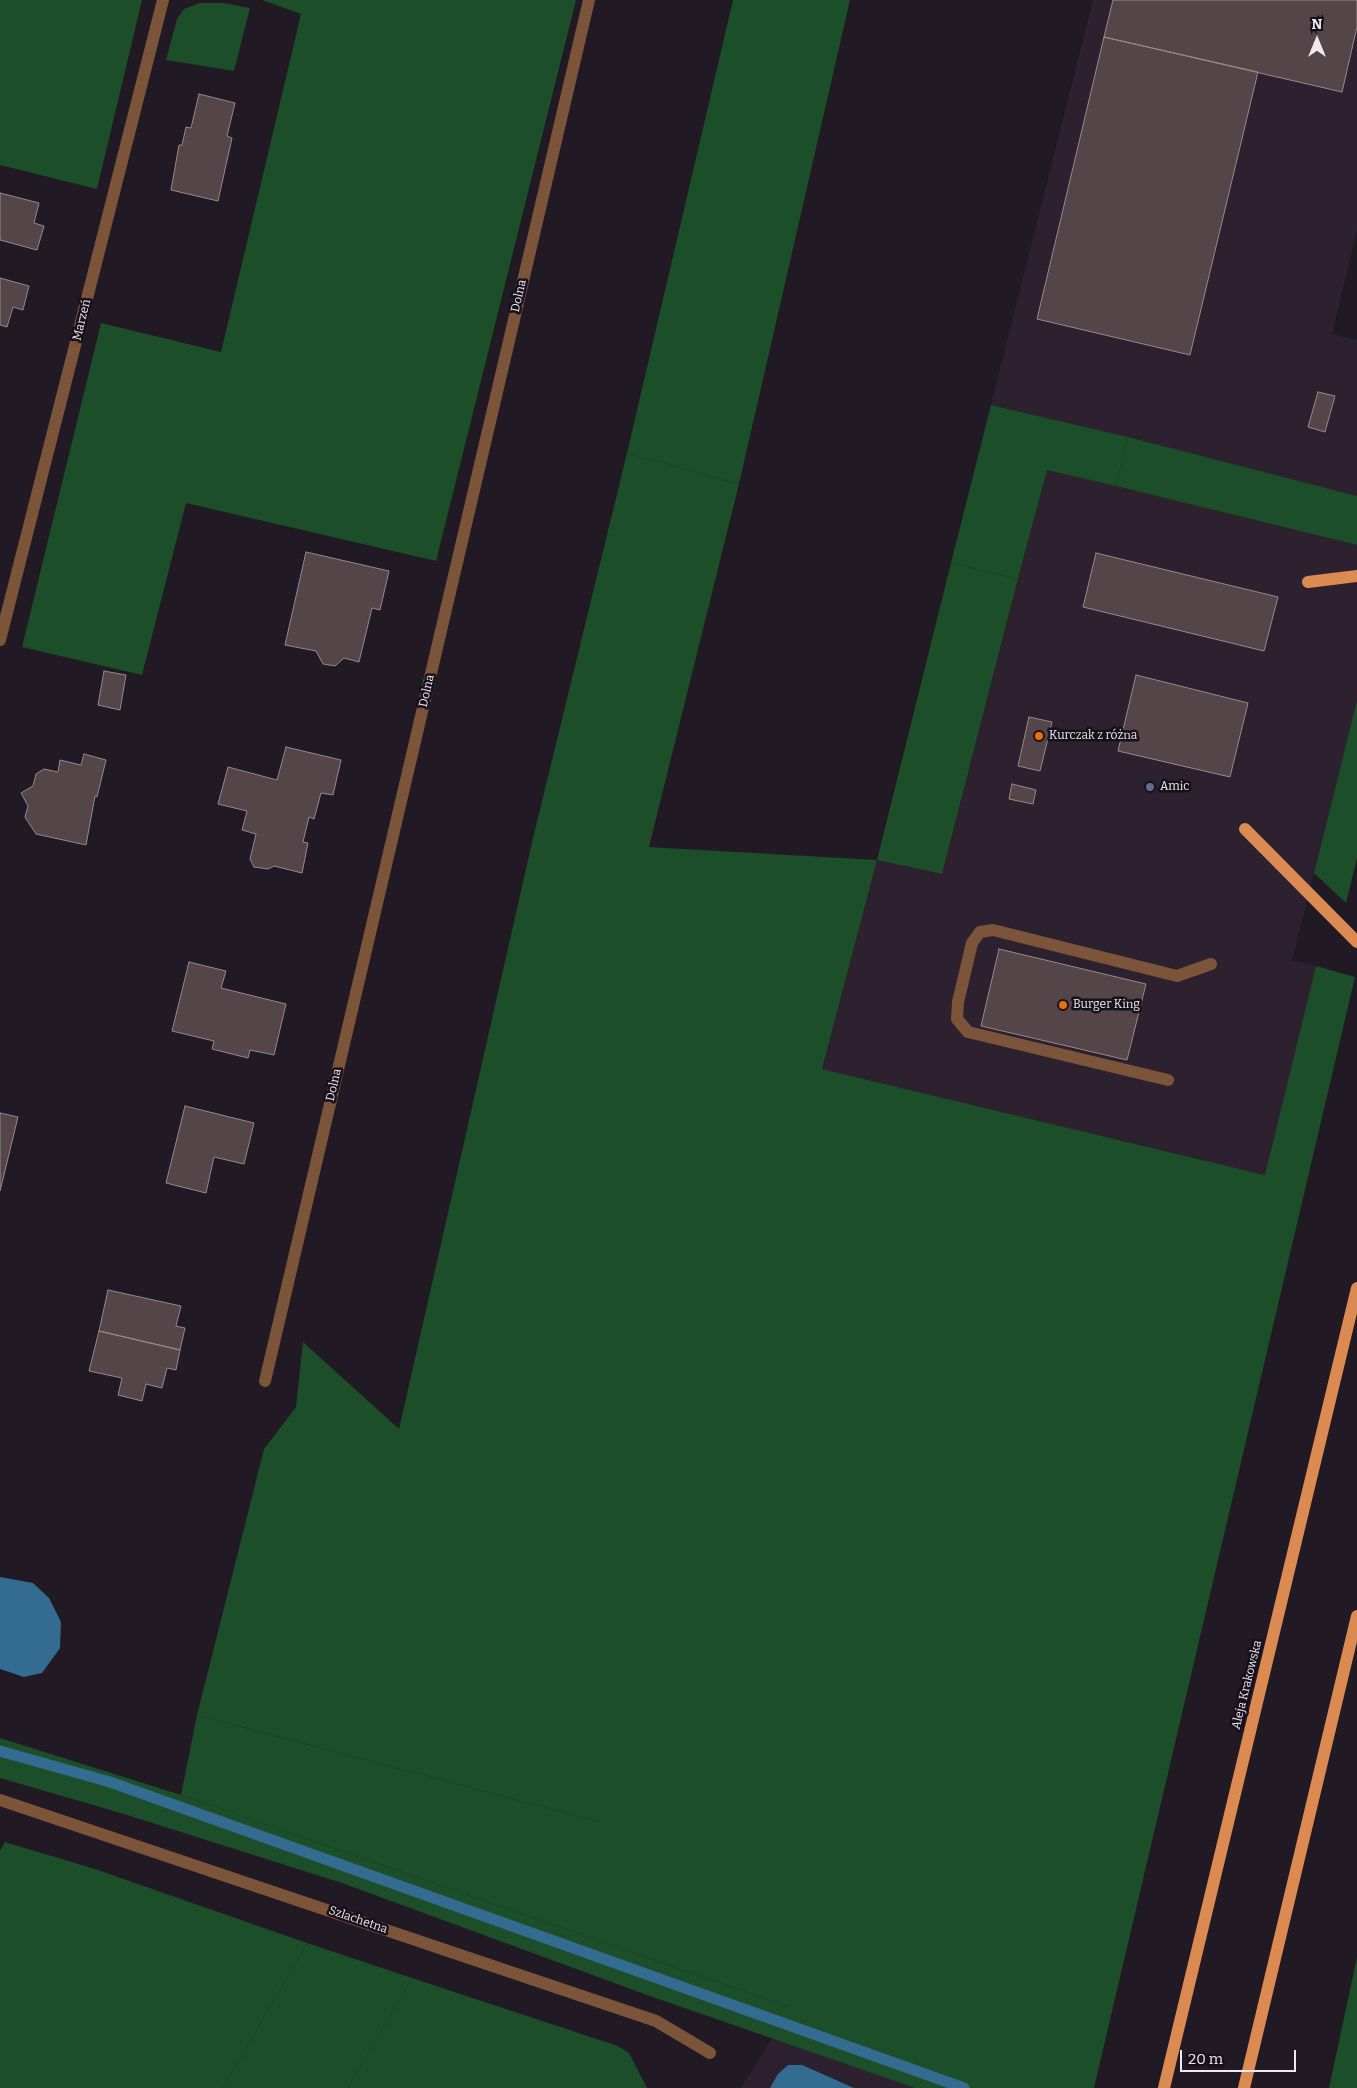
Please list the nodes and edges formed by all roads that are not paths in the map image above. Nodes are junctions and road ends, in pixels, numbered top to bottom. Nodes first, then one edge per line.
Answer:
1 (163, 0) edge
2 (589, 0) edge
3 (1357, 576) edge
4 (1308, 582) dead end
5 (0, 640) edge
6 (1245, 828) dead end
7 (1357, 942) edge
8 (1211, 964) dead end
9 (1168, 1080) dead end
10 (1357, 1288) edge
11 (265, 1381) dead end
12 (1357, 1616) edge
13 (0, 1800) edge
14 (710, 2053) dead end
15 (1164, 2088) edge
16 (1244, 2088) edge

1 - 5 street, Marzeń
2 - 11 street, Dolna
3 - 4 main road
6 - 7 main road
8 - 9 street
10 - 15 main road, Aleja Krakowska
12 - 16 main road
13 - 14 street, Szlachetna

